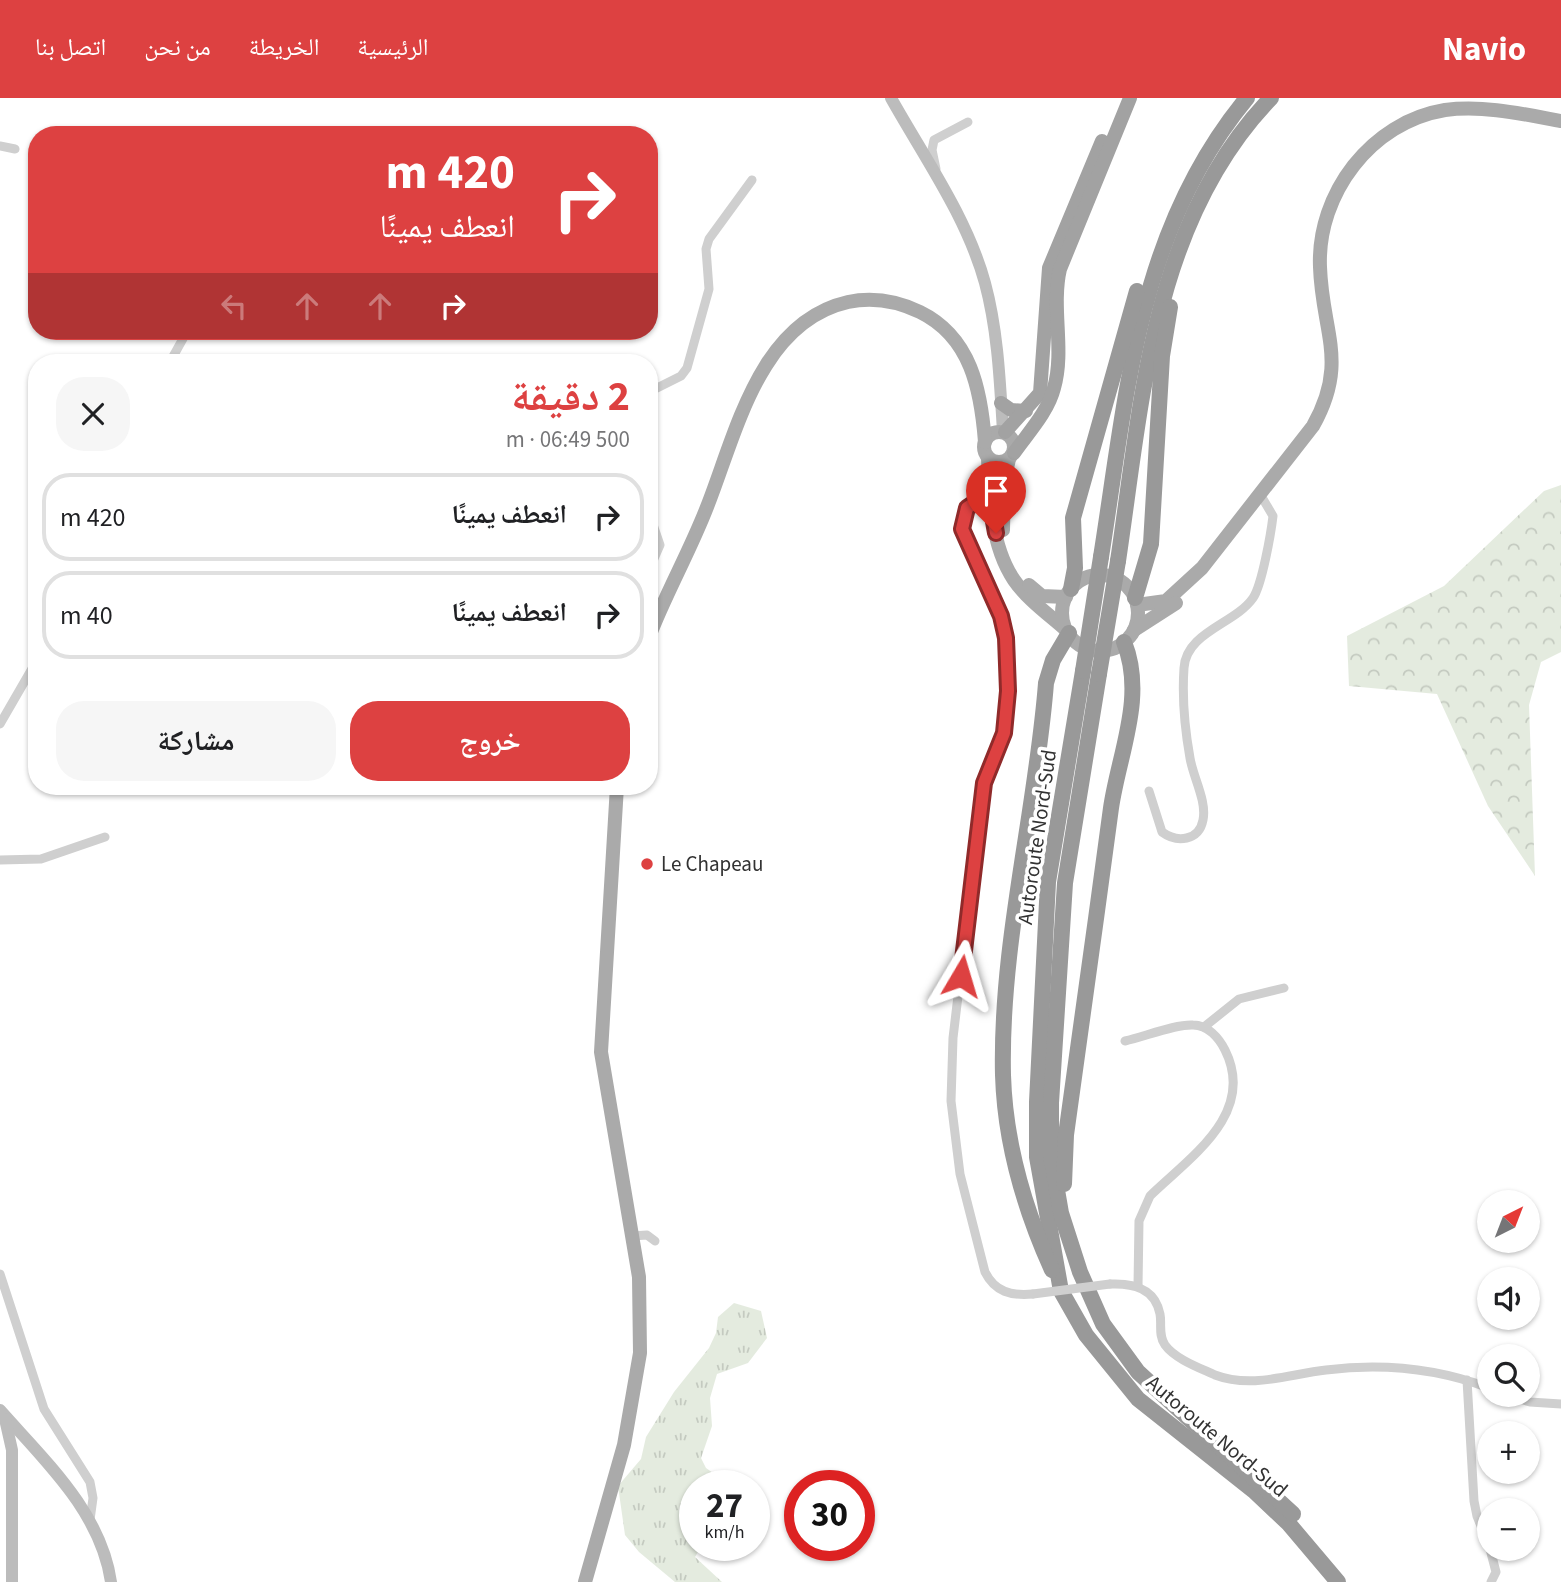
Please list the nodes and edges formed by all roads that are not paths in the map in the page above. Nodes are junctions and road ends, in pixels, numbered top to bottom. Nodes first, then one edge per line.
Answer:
1 (891, 98) edge
2 (1120, 98) edge
3 (1130, 98) edge
4 (1247, 98) edge
5 (1271, 98) edge
6 (1561, 121) edge
7 (968, 122) dead end
8 (0, 146) edge
9 (15, 149) dead end
10 (935, 177) junction
11 (752, 180) dead end
12 (1180, 201) junction
13 (1199, 203) junction
14 (658, 388) edge
15 (1001, 403) junction
16 (1026, 411) junction
17 (996, 434) junction
18 (1012, 456) junction
19 (988, 457) junction
20 (989, 493) junction
21 (1260, 494) junction
22 (1068, 593) junction
23 (1136, 601) junction
24 (658, 617) edge
25 (1068, 632) junction
26 (1133, 632) junction
27 (1131, 665) junction
28 (1091, 672) junction
29 (28, 676) edge
30 (0, 724) edge
31 (1149, 791) dead end
32 (616, 795) edge
33 (105, 837) dead end
34 (0, 860) edge
35 (1284, 988) dead end
36 (1204, 1027) junction
37 (1125, 1041) dead end
38 (632, 1236) junction
39 (656, 1241) dead end
40 (1080, 1272) junction
41 (0, 1274) edge
42 (1138, 1286) junction
43 (1061, 1291) junction
44 (1467, 1380) junction
45 (1477, 1384) edge
46 (1540, 1403) edge
47 (1561, 1404) edge
48 (2, 1413) edge
49 (1477, 1516) edge
50 (90, 1520) junction
51 (1493, 1561) edge
52 (12, 1582) edge
53 (111, 1582) edge
54 (584, 1582) edge
55 (1338, 1582) edge
56 (1352, 1582) edge
57 (1491, 1582) edge

1 - 10 main road
2 - 16 highway
3 - 18 highway
4 - 12 highway, Autoroute Nord-Sud
5 - 13 highway, Autoroute Nord-Sud
6 - 21 main road
7 - 10 street
8 - 9 street
10 - 15 main road
11 - 14 street
12 - 22 highway
12 - 28 highway, Autoroute Nord-Sud, bridge
13 - 23 highway
13 - 28 highway, Autoroute Nord-Sud, bridge
15 - 16 highway
15 - 17 main road
16 - 17 highway
17 - 18 main road
17 - 19 main road
17 - 24 main road
18 - 19 main road
18 - 22 main road
19 - 20 main road
20 - 25 main road
20 - 42 street, bridge
21 - 23 main road
21 - 26 main road
21 - 31 street
22 - 23 main road
22 - 25 main road
23 - 26 main road
25 - 26 main road
25 - 43 highway
26 - 27 highway
26 - 27 main road
27 - 40 highway
28 - 40 highway, Autoroute Nord-Sud
28 - 43 highway, Autoroute Nord-Sud
29 - 30 street
32 - 38 main road
33 - 34 street
35 - 36 street
36 - 37 street
36 - 42 street
38 - 39 street
38 - 54 main road
40 - 56 highway, Autoroute Nord-Sud
41 - 50 street
42 - 44 street
43 - 55 highway, Autoroute Nord-Sud
44 - 45 street
44 - 49 street
46 - 47 street
48 - 50 main road
48 - 52 main road
50 - 53 main road
51 - 57 street

